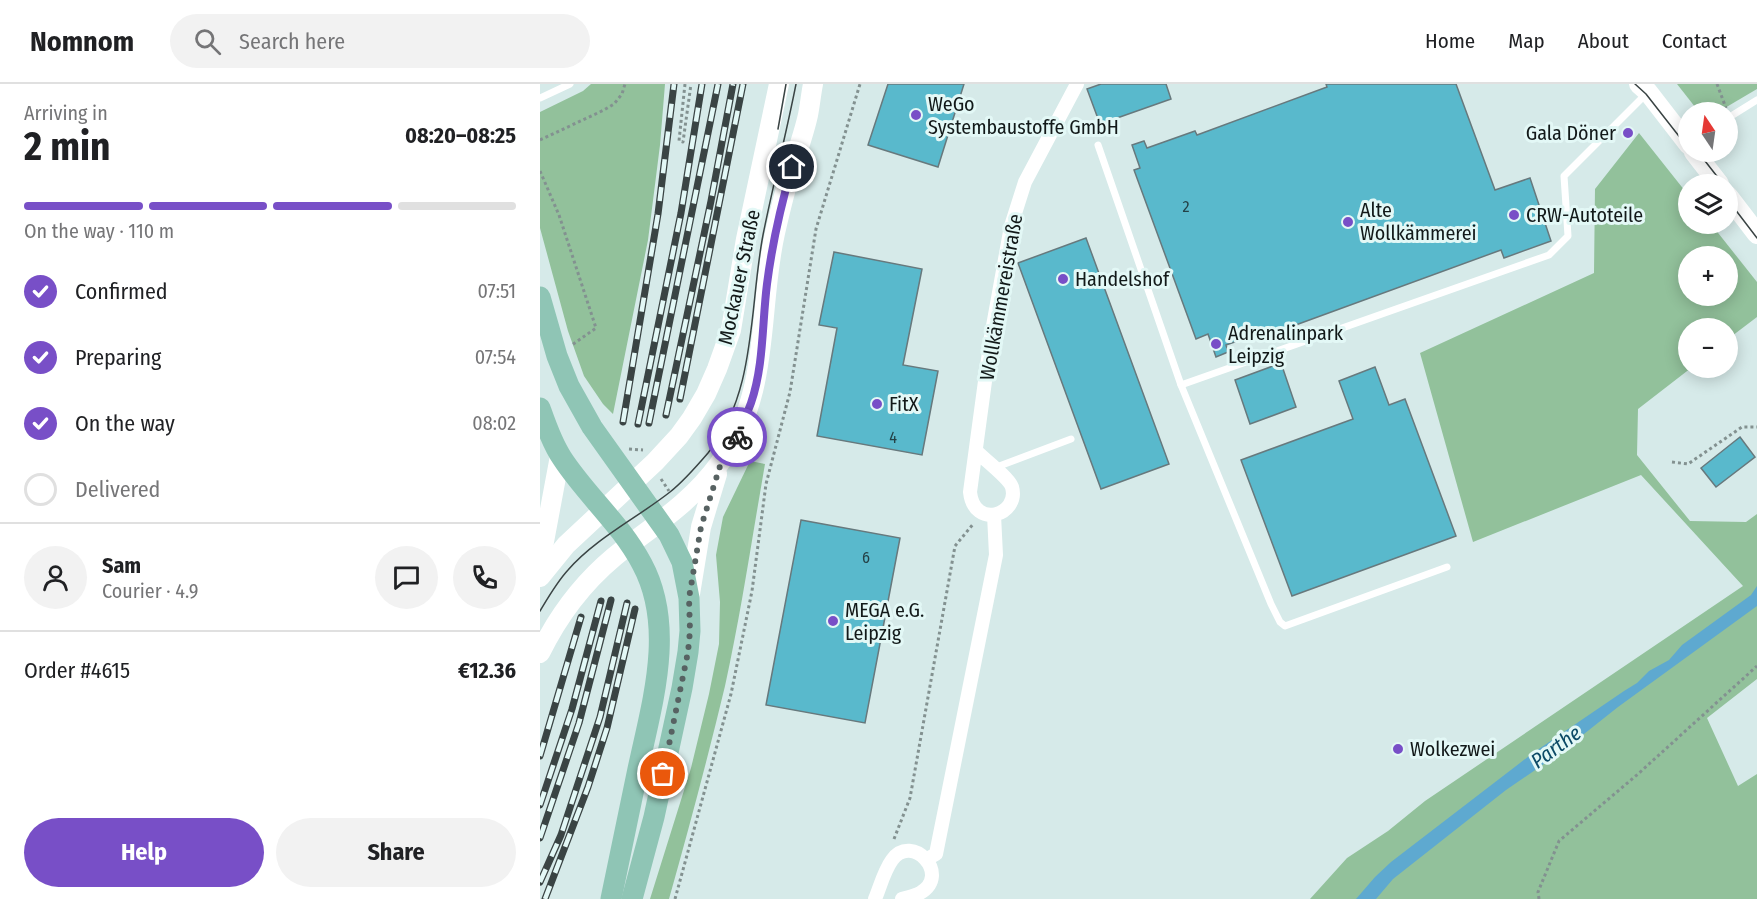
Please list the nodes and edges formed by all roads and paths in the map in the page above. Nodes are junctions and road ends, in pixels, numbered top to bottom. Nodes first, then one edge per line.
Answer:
1 (570, 84) edge
2 (626, 84) edge
3 (685, 84) edge
4 (691, 84) edge
5 (779, 84) edge
6 (813, 84) edge
7 (860, 84) edge
8 (1077, 84) edge
9 (1717, 84) edge
10 (1644, 88) edge
11 (540, 98) edge
12 (1757, 100) edge
13 (1724, 102) edge
14 (1738, 112) edge
15 (1678, 131) edge
16 (540, 140) edge
17 (1098, 145) dead end
18 (1702, 162) edge
19 (540, 171) edge
20 (1711, 174) edge
21 (1738, 209) edge
22 (1757, 234) edge
23 (540, 297) edge
24 (558, 356) junction
25 (1181, 385) junction
26 (540, 408) edge
27 (1757, 427) edge
28 (1071, 439) dead end
29 (606, 446) junction
30 (976, 451) junction
31 (662, 455) junction
32 (560, 456) junction
33 (1672, 462) dead end
34 (721, 463) junction
35 (994, 468) junction
36 (633, 483) junction
37 (603, 510) junction
38 (988, 514) junction
39 (660, 522) junction
40 (630, 545) junction
41 (540, 563) edge
42 (1447, 567) dead end
43 (540, 577) edge
44 (690, 605) junction
45 (540, 653) edge
46 (1757, 666) edge
47 (892, 859) junction
48 (927, 859) junction
49 (611, 899) edge
50 (632, 899) edge
51 (675, 899) edge
52 (875, 899) edge
53 (902, 899) edge
54 (1539, 899) edge

1 - 11 lane
2 - 16 path
3 - 4 path
5 - 31 main road, Mockauer Straße
6 - 34 main road, Mockauer Straße
7 - 51 path
8 - 30 street, Wollkämmereistraße
9 - 13 path
10 - 15 main road
10 - 25 lane
12 - 14 lane
17 - 25 lane
18 - 20 main road
19 - 24 path
21 - 22 main road
23 - 24 main road
24 - 29 main road
25 - 42 lane
26 - 32 main road
27 - 33 path
28 - 35 lane
29 - 31 path
29 - 36 main road
30 - 35 street
30 - 38 street, Wollkämmereistraße
31 - 36 main road, Mockauer Straße
32 - 37 main road
32 - 41 main road
34 - 39 main road, Mockauer Straße
34 - 44 main road
35 - 38 street
36 - 37 main road, Mockauer Straße
36 - 39 main road
37 - 40 main road
37 - 43 main road, Mockauer Straße
38 - 47 path
38 - 48 street, Wollkämmereistraße
39 - 40 main road, Mockauer Straße
39 - 44 main road
40 - 45 main road, Mockauer Straße
40 - 49 main road
44 - 50 main road
46 - 54 path
47 - 48 street
47 - 52 street
48 - 53 street

